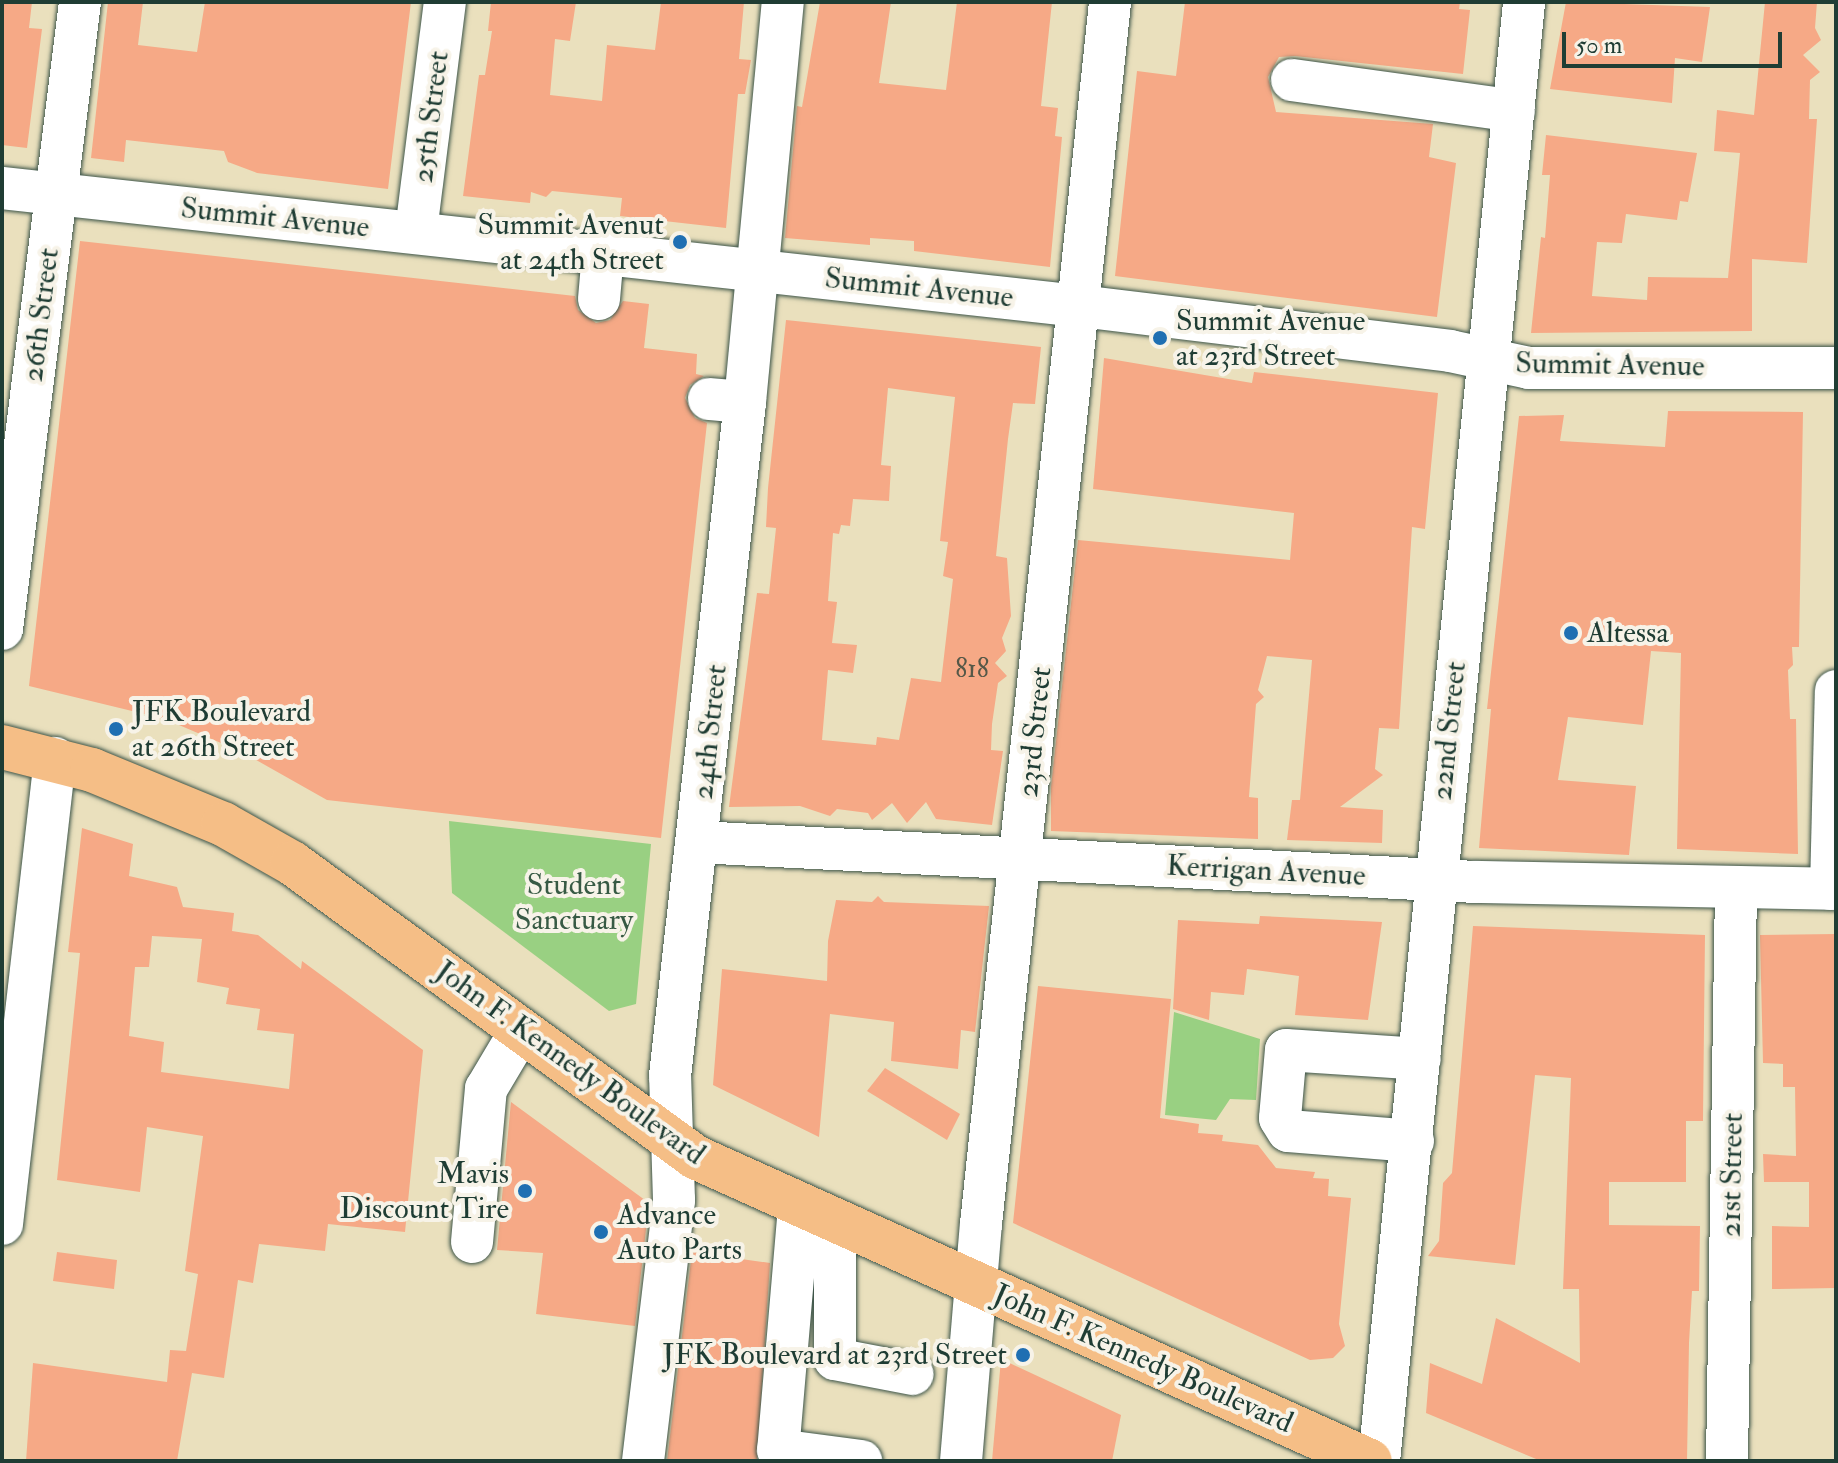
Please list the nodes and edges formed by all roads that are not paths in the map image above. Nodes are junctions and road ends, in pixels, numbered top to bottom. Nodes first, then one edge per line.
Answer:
1 (80, 2) edge
2 (445, 2) edge
3 (783, 2) edge
4 (1110, 2) edge
5 (1524, 2) edge
6 (1292, 80) dead end
7 (1514, 111) junction
8 (2, 188) edge
9 (56, 194) junction
10 (416, 231) junction
11 (603, 253) junction
12 (757, 270) junction
13 (599, 299) dead end
14 (1080, 306) junction
15 (1486, 360) junction
16 (1836, 368) edge
17 (2, 629) edge
18 (1836, 691) edge
19 (2, 747) edge
20 (55, 758) junction
21 (697, 842) junction
22 (1020, 860) junction
23 (1436, 879) junction
24 (1736, 889) junction
25 (1833, 889) edge
26 (17, 978) edge
27 (521, 1030) junction
28 (1420, 1059) junction
29 (1413, 1141) junction
30 (675, 1143) junction
31 (817, 1215) junction
32 (2, 1224) edge
33 (472, 1242) dead end
34 (979, 1285) junction
35 (913, 1374) dead end
36 (777, 1455) edge
37 (643, 1461) edge
38 (861, 1461) edge
39 (961, 1461) edge
40 (1370, 1461) edge
41 (1379, 1461) edge
42 (1727, 1461) edge

1 - 9 street, 26th Street
2 - 10 street, 25th Street
3 - 12 street, 24th Street
4 - 14 street, 23rd Street
5 - 7 street, 22nd Street
6 - 7 street
7 - 15 street, 22nd Street
8 - 9 street, Summit Avenue
9 - 10 street, Summit Avenue
9 - 17 street, 26th Street
10 - 11 street, Summit Avenue
11 - 12 street, Summit Avenue
11 - 13 street
12 - 14 street, Summit Avenue
12 - 21 street, 24th Street
14 - 15 street, Summit Avenue
14 - 22 street, 23rd Street
15 - 16 street, Summit Avenue
15 - 23 street, 22nd Street
18 - 25 street
19 - 20 main road, John F. Kennedy Boulevard
20 - 26 street
20 - 27 main road, John F. Kennedy Boulevard
21 - 22 street, Kerrigan Avenue
21 - 30 street, 24th Street
22 - 23 street, Kerrigan Avenue
22 - 34 street, 23rd Street
23 - 24 street, Kerrigan Avenue
23 - 28 street, 22nd Street
24 - 25 street, Kerrigan Avenue
24 - 42 street, 21st Street
26 - 32 street
27 - 30 main road, John F. Kennedy Boulevard
27 - 33 street
28 - 29 street, 22nd Street
28 - 29 street
29 - 41 street, 22nd Street
30 - 31 main road, John F. Kennedy Boulevard
30 - 37 street, 24th Street
31 - 34 main road, John F. Kennedy Boulevard
31 - 35 street
31 - 36 street
34 - 39 street, 23rd Street
34 - 40 main road, John F. Kennedy Boulevard
36 - 38 street

